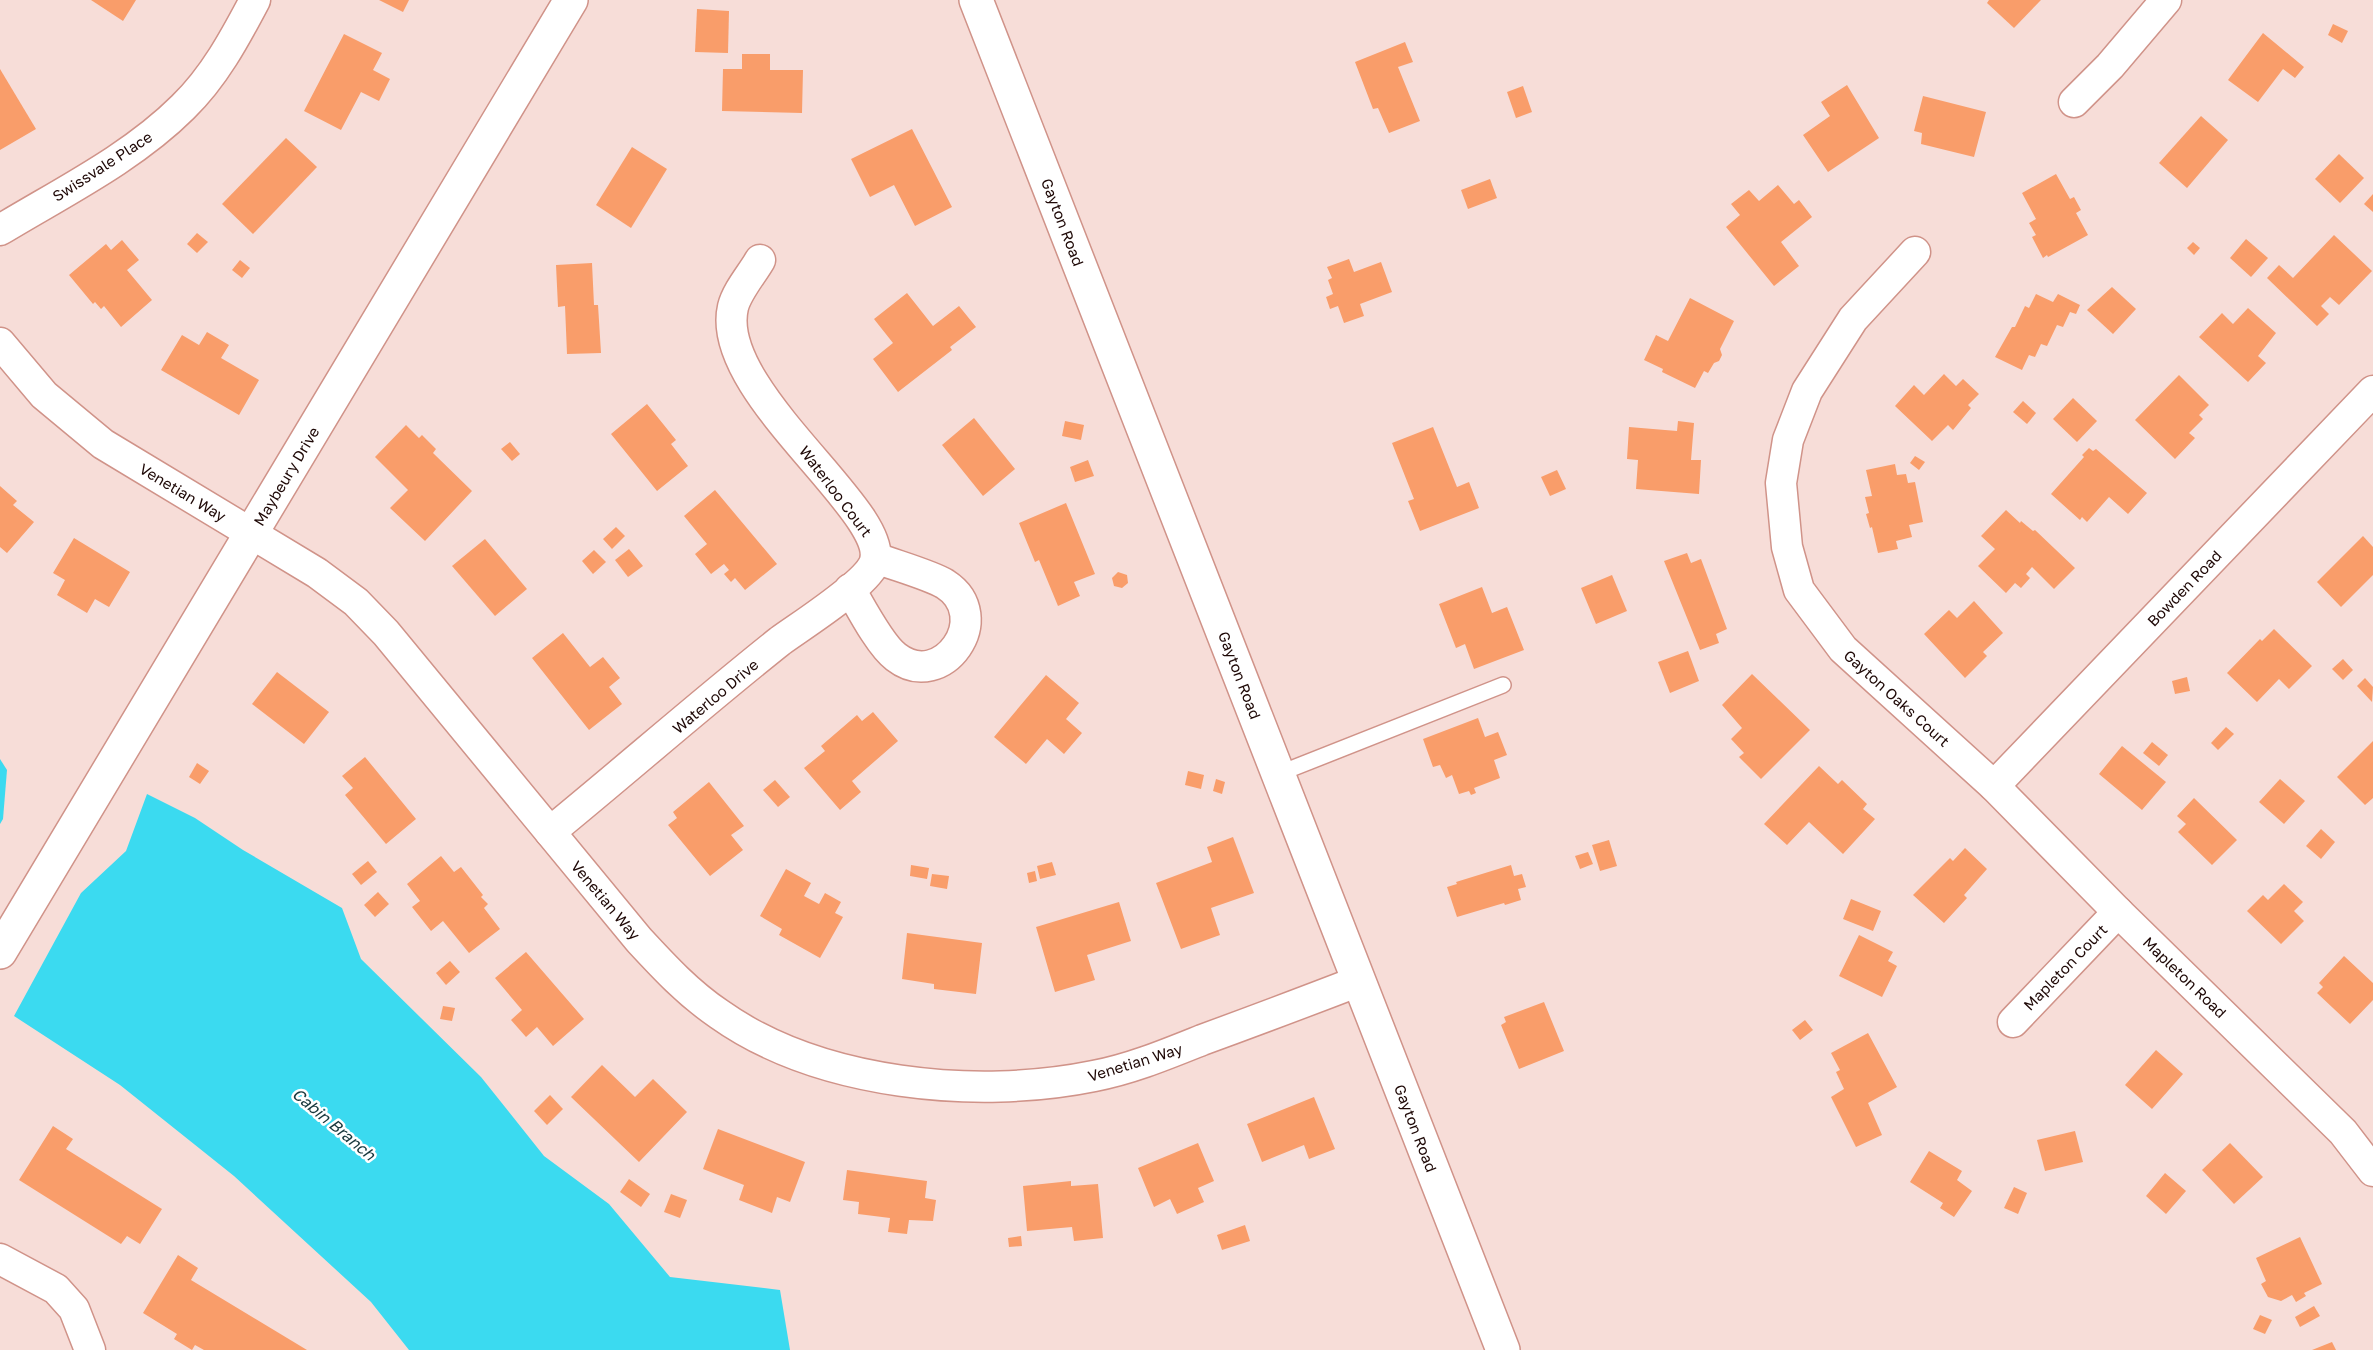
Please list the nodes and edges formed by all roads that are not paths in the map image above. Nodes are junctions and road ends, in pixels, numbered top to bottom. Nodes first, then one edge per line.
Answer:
1 (255, 0) edge
2 (571, 0) edge
3 (976, 0) edge
4 (2166, 0) edge
5 (2074, 102) dead end
6 (0, 230) edge
7 (1915, 252) dead end
8 (760, 260) dead end
9 (0, 343) edge
10 (2373, 390) edge
11 (251, 534) junction
12 (876, 558) junction
13 (850, 589) junction
14 (1503, 685) dead end
15 (1278, 774) junction
16 (1994, 786) junction
17 (550, 832) junction
18 (2118, 912) junction
19 (0, 952) edge
20 (1359, 981) junction
21 (2013, 1022) dead end
22 (2373, 1171) edge
23 (0, 1259) edge
24 (90, 1350) edge
25 (1503, 1350) edge

1 - 6 street, Swissvale Place
2 - 11 street, Maybeury Drive
3 - 15 street, Gayton Road
4 - 5 street
7 - 16 street, Gayton Oaks Court
8 - 12 street, Waterloo Court
9 - 11 street, Venetian Way
10 - 16 street, Bowden Road
11 - 17 street, Venetian Way
11 - 19 street, Maybeury Drive
12 - 13 street, Waterloo Drive
12 - 13 street
13 - 17 street, Waterloo Drive
14 - 15 lane
15 - 20 street, Gayton Road
16 - 18 street, Mapleton Road
17 - 20 street, Venetian Way
18 - 21 street, Mapleton Court
18 - 22 street, Mapleton Road
20 - 25 street, Gayton Road
23 - 24 street

